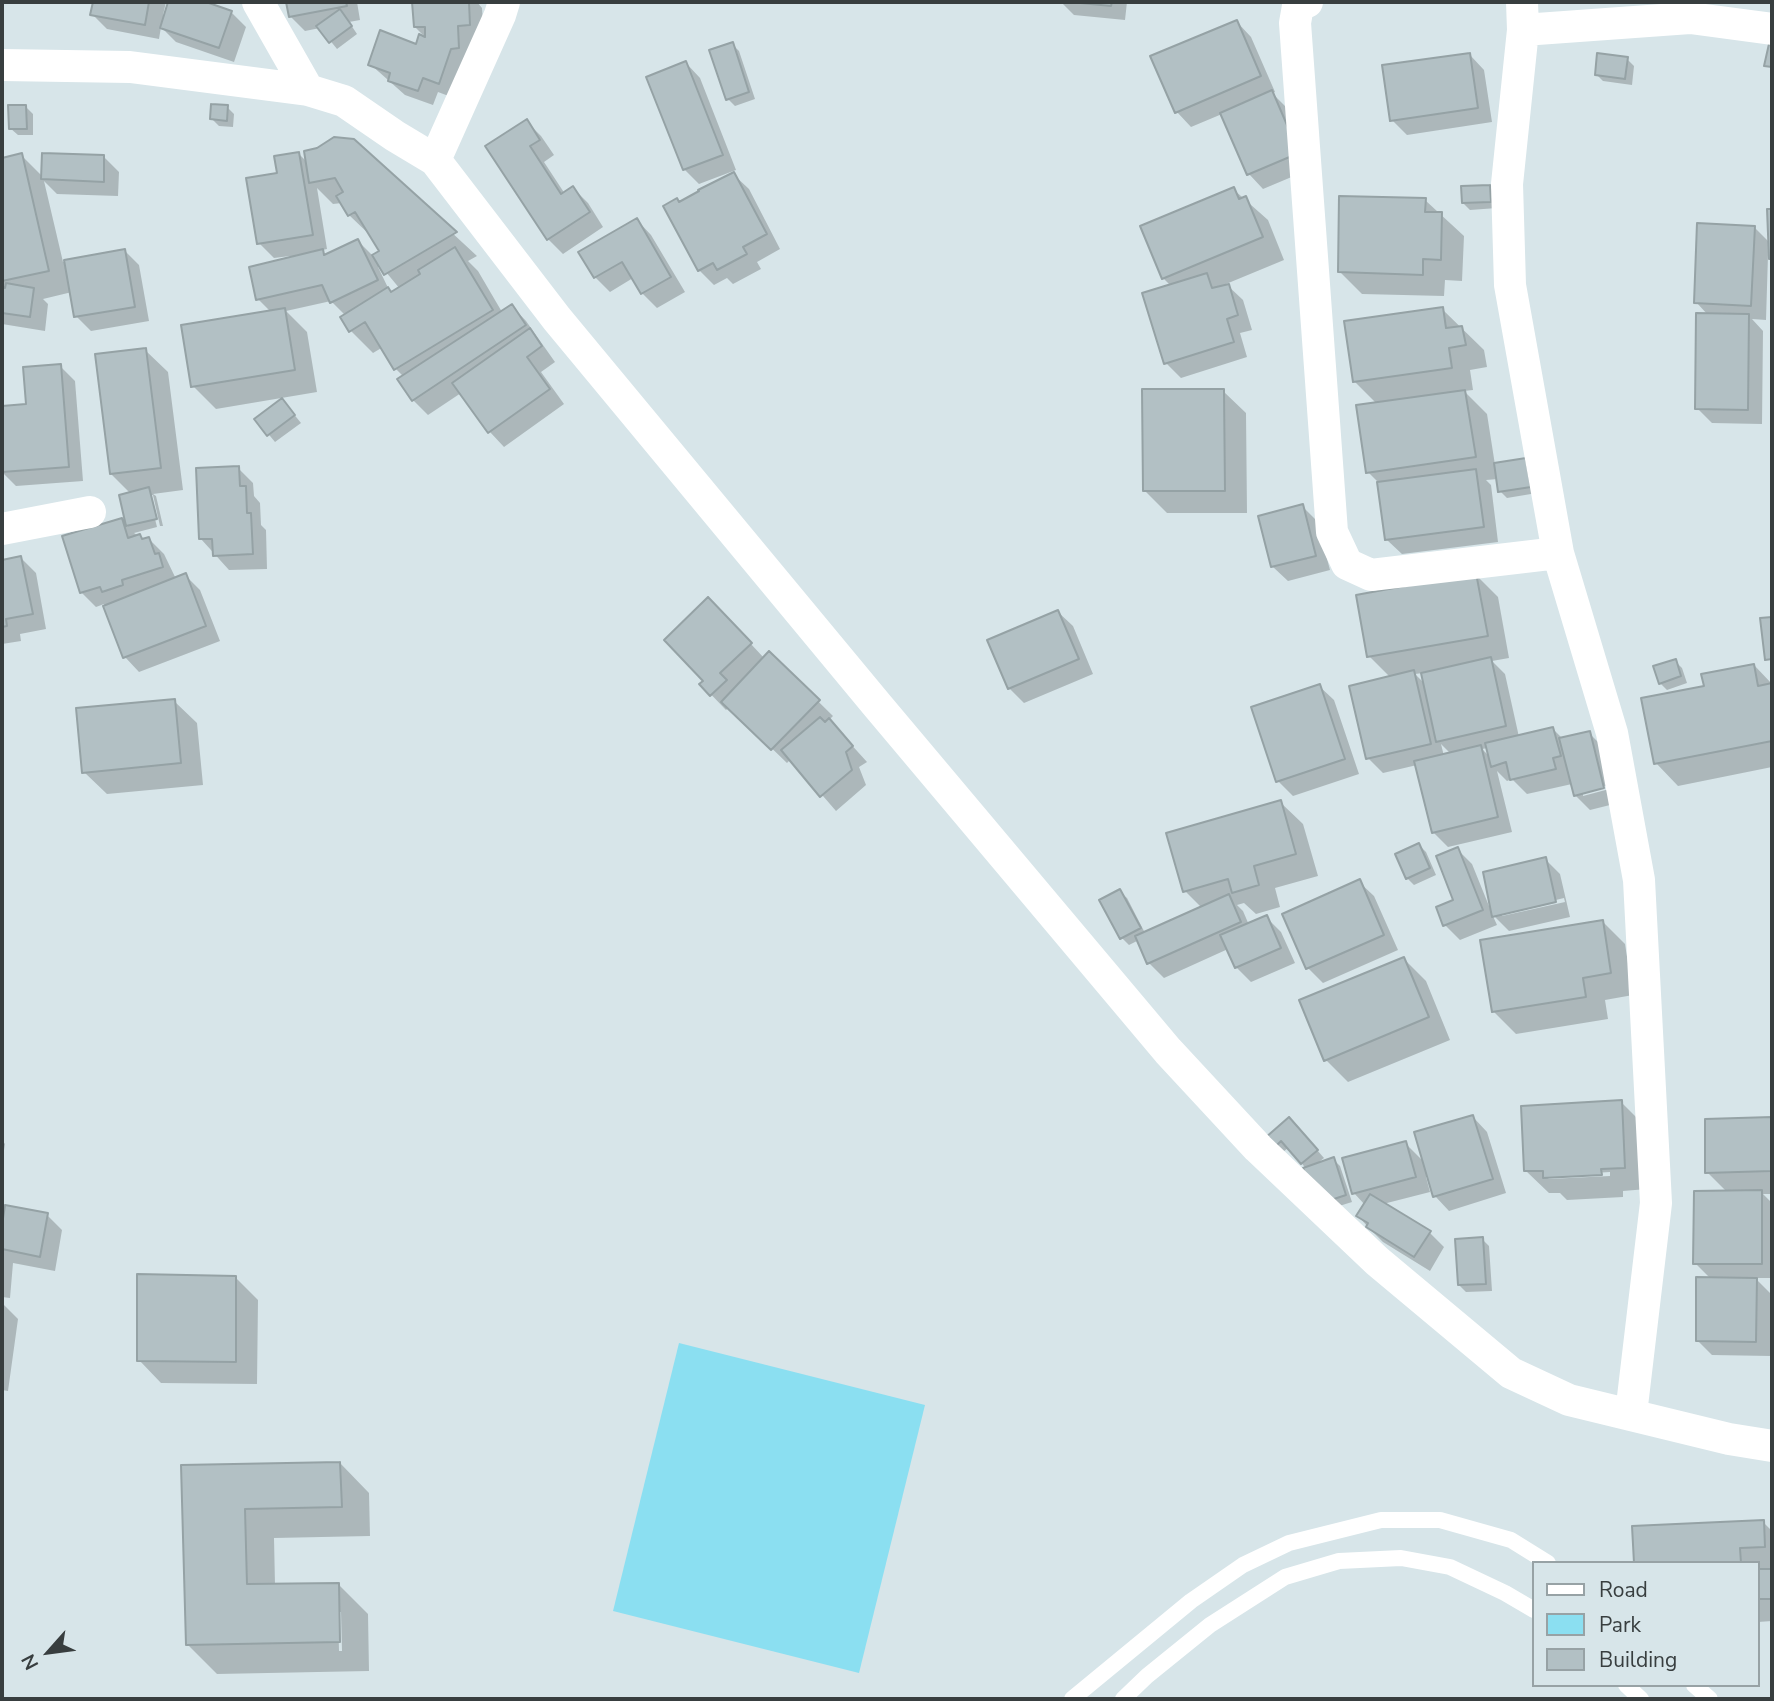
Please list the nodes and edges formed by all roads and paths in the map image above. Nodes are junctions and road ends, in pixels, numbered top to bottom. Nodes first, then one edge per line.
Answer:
1 (258, 2) edge
2 (503, 2) edge
3 (1307, 2) edge
4 (1692, 10) edge
5 (1522, 16) edge
6 (1772, 29) edge
7 (2, 65) edge
8 (308, 90) junction
9 (435, 160) junction
10 (90, 512) dead end
11 (2, 529) edge
12 (1558, 553) junction
13 (1631, 1414) junction
14 (1772, 1446) edge
15 (1545, 1561) edge
16 (1532, 1609) edge
17 (1628, 1687) edge
18 (1696, 1687) edge
19 (1072, 1699) edge
20 (1123, 1699) edge
21 (1641, 1699) edge
22 (1710, 1699) edge

1 - 8 street
2 - 9 street
3 - 12 street
4 - 5 street
4 - 6 street
5 - 12 street
7 - 8 street
8 - 9 street
9 - 13 street
10 - 11 street
12 - 13 street
13 - 14 street
15 - 19 lane
16 - 20 lane
17 - 21 lane
18 - 22 lane

